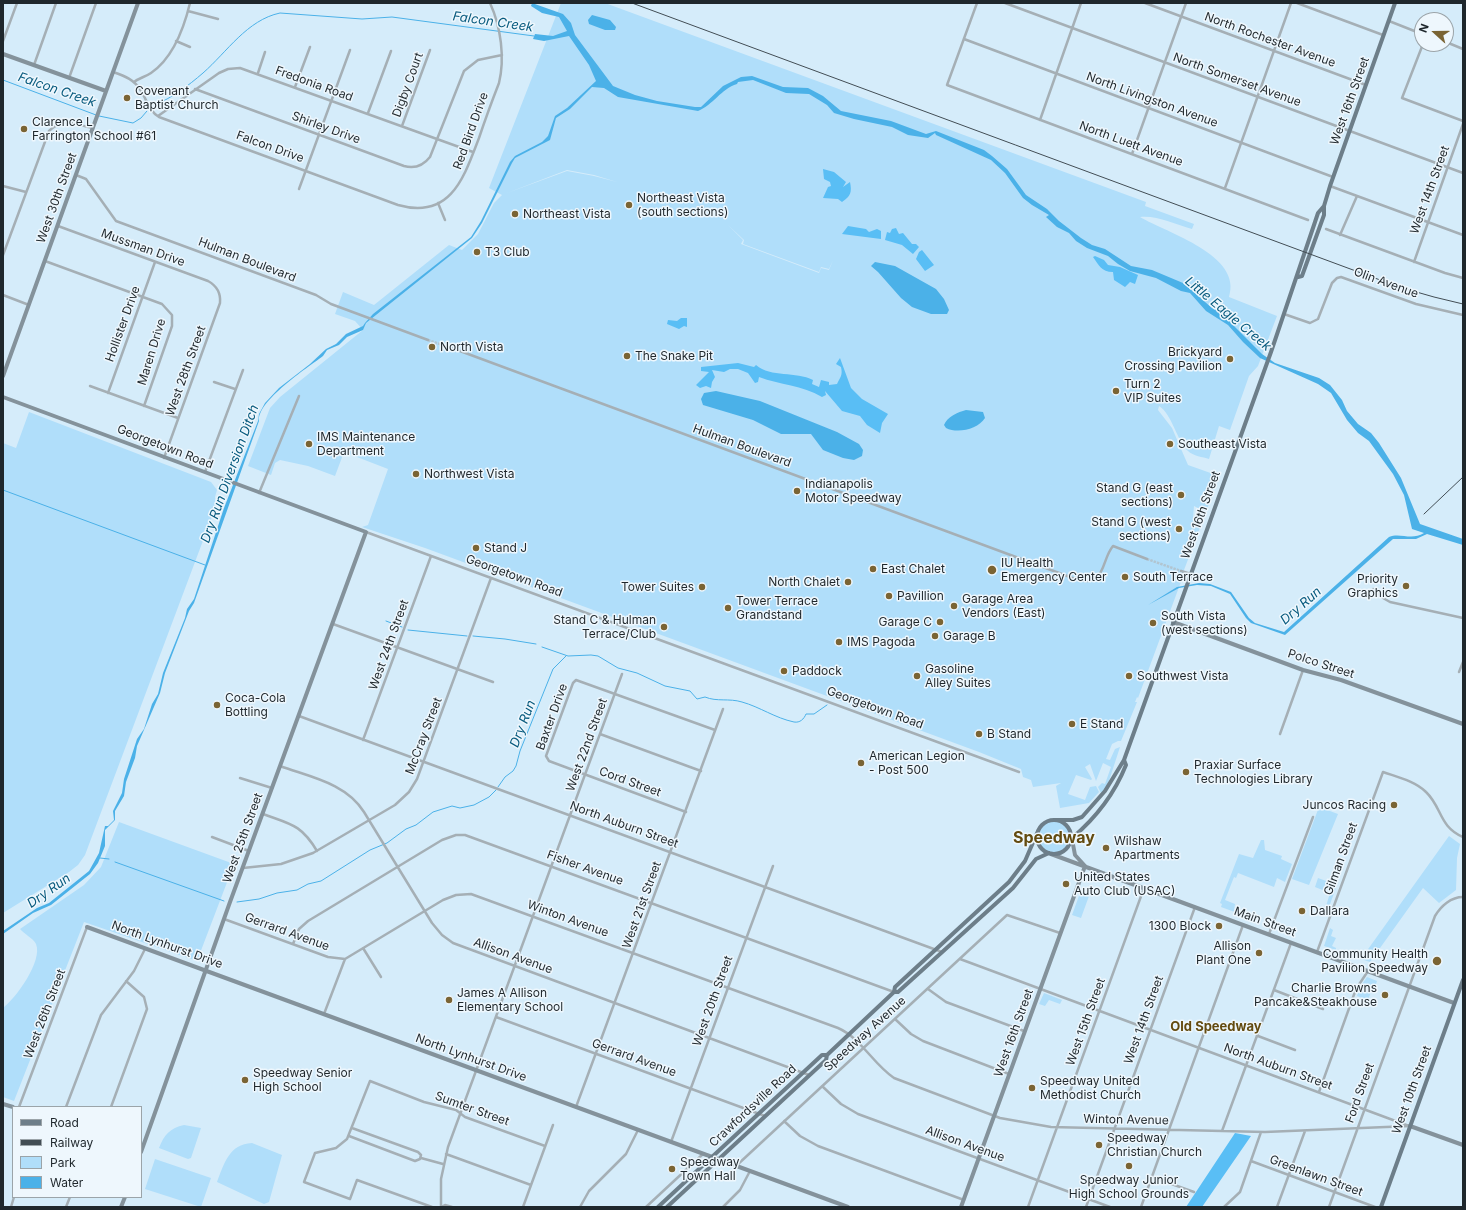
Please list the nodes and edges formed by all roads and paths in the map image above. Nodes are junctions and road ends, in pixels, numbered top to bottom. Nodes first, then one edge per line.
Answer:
1 (17, 3) edge
2 (56, 3) edge
3 (96, 3) edge
4 (138, 3) edge
5 (190, 3) edge
6 (490, 3) edge
7 (977, 3) edge
8 (1005, 3) edge
9 (1081, 3) edge
10 (1145, 3) edge
11 (1186, 3) edge
12 (1291, 3) edge
13 (1298, 3) edge
14 (1395, 3) edge
15 (188, 11) junction
16 (1182, 16) junction
17 (218, 19) dead end
18 (1389, 21) junction
19 (1073, 28) junction
20 (1414, 31) edge
21 (1384, 35) junction
22 (964, 40) junction
23 (3, 41) edge
24 (176, 41) junction
25 (190, 47) dead end
26 (310, 47) dead end
27 (350, 50) dead end
28 (430, 50) dead end
29 (391, 51) dead end
30 (1274, 51) junction
31 (265, 52) dead end
32 (1420, 52) edge
33 (3, 54) edge
34 (502, 55) junction
35 (1165, 62) junction
36 (34, 65) junction
37 (113, 72) junction
38 (258, 73) junction
39 (1056, 75) junction
40 (69, 78) junction
41 (134, 82) junction
42 (1366, 85) junction
43 (295, 87) junction
44 (195, 89) junction
45 (106, 91) junction
46 (1258, 97) junction
47 (331, 100) junction
48 (1149, 108) junction
49 (368, 113) junction
50 (158, 116) junction
51 (1040, 120) junction
52 (1463, 121) edge
53 (1463, 124) edge
54 (402, 126) junction
55 (93, 128) junction
56 (1350, 131) junction
57 (319, 135) junction
58 (437, 139) junction
59 (1241, 143) junction
60 (474, 152) junction
61 (1132, 154) junction
62 (1448, 167) junction
63 (305, 171) junction
64 (1463, 173) edge
65 (76, 175) junction
66 (1334, 177) junction
67 (3, 186) edge
68 (1330, 186) junction
69 (1225, 188) junction
70 (299, 189) dead end
71 (26, 192) junction
72 (1357, 196) junction
73 (438, 203) junction
74 (445, 220) dead end
75 (1308, 220) dead end
76 (1428, 222) junction
77 (58, 226) junction
78 (1326, 230) dead end
79 (1340, 235) junction
80 (1463, 235) edge
81 (3, 255) edge
82 (45, 261) junction
83 (155, 262) junction
84 (1414, 262) junction
85 (1463, 278) edge
86 (218, 290) joint
87 (3, 295) edge
88 (143, 297) junction
89 (29, 305) junction
90 (1284, 314) junction
91 (1463, 315) edge
92 (428, 340) tunnel mouth
93 (460, 352) tunnel mouth
94 (242, 370) dead end
95 (3, 376) edge
96 (214, 382) dead end
97 (90, 386) dead end
98 (235, 389) junction
99 (108, 393) junction
100 (299, 396) dead end
101 (3, 397) edge
102 (144, 406) junction
103 (178, 418) junction
104 (164, 458) junction
105 (205, 473) junction
106 (259, 493) junction
107 (366, 532) junction
108 (431, 556) junction
109 (1148, 559) tunnel mouth
110 (1181, 571) tunnel mouth
111 (1191, 574) junction
112 (491, 578) junction
113 (1373, 589) dead end
114 (1463, 618) edge
115 (1173, 622) junction
116 (333, 624) junction
117 (398, 648) junction
118 (1463, 662) edge
119 (459, 669) junction
120 (1303, 670) junction
121 (1459, 672) dead end
122 (622, 674) dead end
123 (493, 682) dead end
124 (615, 693) junction
125 (723, 709) dead end
126 (299, 716) junction
127 (1463, 724) edge
128 (715, 730) junction
129 (600, 734) junction
130 (1280, 734) dead end
131 (363, 740) junction
132 (547, 760) joint
133 (1124, 760) junction
134 (424, 763) junction
135 (280, 766) junction
136 (701, 771) junction
137 (1019, 772) dead end
138 (585, 775) junction
139 (240, 778) dead end
140 (272, 788) junction
141 (686, 812) junction
142 (263, 814) junction
143 (570, 815) junction
144 (1313, 816) dead end
145 (369, 820) junction
146 (1056, 820) junction
147 (1038, 831) junction
148 (212, 837) dead end
149 (1463, 837) edge
150 (1072, 839) junction
151 (249, 851) junction
152 (317, 851) junction
153 (671, 852) junction
154 (1050, 854) junction
155 (552, 865) junction
156 (773, 866) dead end
157 (1085, 866) junction
158 (398, 867) junction
159 (243, 868) junction
160 (765, 887) junction
161 (1144, 888) junction
162 (1463, 897) edge
163 (652, 902) junction
164 (1195, 907) junction
165 (424, 911) junction
166 (533, 916) junction
167 (224, 919) junction
168 (1243, 925) junction
169 (88, 927) joint
170 (1061, 933) junction
171 (1269, 934) junction
172 (746, 937) junction
173 (1292, 942) junction
174 (293, 944) junction
175 (145, 948) junction
176 (363, 948) junction
177 (936, 950) junction
178 (942, 952) junction
179 (1316, 952) junction
180 (634, 953) junction
181 (345, 959) junction
182 (960, 959) junction
183 (515, 967) junction
184 (206, 970) junction
185 (1368, 971) junction
186 (381, 977) dead end
187 (1463, 980) edge
188 (126, 981) junction
189 (1409, 986) junction
190 (728, 988) junction
191 (928, 989) junction
192 (1040, 989) junction
193 (1274, 990) junction
194 (894, 992) junction
195 (615, 1003) junction
196 (1454, 1004) junction
197 (1323, 1009) dead end
198 (1100, 1011) junction
199 (324, 1014) junction
200 (496, 1017) junction
201 (895, 1019) junction
202 (1150, 1030) junction
203 (1025, 1031) junction
204 (849, 1034) junction
205 (1258, 1036) junction
206 (709, 1038) junction
207 (862, 1048) junction
208 (1198, 1048) junction
209 (1295, 1050) dead end
210 (596, 1054) junction
211 (827, 1055) junction
212 (1247, 1065) junction
213 (476, 1070) junction
214 (803, 1073) junction
215 (1010, 1074) junction
216 (809, 1075) junction
217 (822, 1086) junction
218 (690, 1089) junction
219 (1319, 1092) junction
220 (19, 1106) edge
221 (66, 1106) edge
222 (111, 1106) edge
223 (576, 1107) junction
224 (1364, 1109) junction
225 (460, 1113) junction
226 (758, 1114) junction
227 (765, 1116) junction
228 (994, 1116) junction
229 (784, 1121) junction
230 (553, 1124) dead end
231 (1410, 1126) junction
232 (1057, 1127) junction
233 (352, 1128) junction
234 (1357, 1128) junction
235 (1114, 1129) junction
236 (638, 1130) junction
237 (1169, 1130) junction
238 (1222, 1131) junction
239 (1261, 1132) junction
240 (1305, 1132) junction
241 (349, 1136) junction
242 (671, 1142) junction
243 (1463, 1145) edge
244 (545, 1146) junction
245 (142, 1149) edge
246 (446, 1154) junction
247 (703, 1154) junction
248 (712, 1157) junction
249 (421, 1158) junction
250 (719, 1159) junction
251 (978, 1159) junction
252 (1251, 1161) junction
253 (443, 1164) junction
254 (736, 1166) junction
255 (750, 1171) junction
256 (1289, 1175) junction
257 (1152, 1177) junction
258 (1038, 1180) junction
259 (531, 1185) junction
260 (1194, 1192) dead end
261 (1334, 1192) junction
262 (1088, 1199) junction
263 (964, 1200) junction
264 (726, 1204) junction
265 (432, 1207) edge
266 (441, 1207) edge
267 (452, 1207) edge
268 (523, 1207) edge
269 (580, 1207) edge
270 (646, 1207) edge
271 (658, 1207) edge
272 (667, 1207) edge
273 (724, 1207) edge
274 (729, 1207) edge
275 (848, 1207) edge
276 (961, 1207) edge
277 (1028, 1207) edge
278 (1086, 1207) edge
279 (1110, 1207) edge
280 (1141, 1207) edge
281 (1224, 1207) edge
282 (1277, 1207) edge
283 (1329, 1207) edge
284 (1376, 1207) edge
285 (1380, 1207) edge

1 - 23 street
2 - 36 street
3 - 40 street
4 - 37 main road, West 30th Street
5 - 15 street
6 - 34 street, Red Bird Drive
7 - 22 street
8 - 19 street, North Somerset Avenue
9 - 19 street
10 - 16 street, North Rochester Avenue
11 - 16 street
12 - 30 street
13 - 21 street
14 - 18 main road, West 16th Street
15 - 17 street
15 - 24 street
16 - 30 street, North Rochester Avenue
16 - 35 street
18 - 20 street
18 - 21 main road, West 16th Street
19 - 35 street, North Somerset Avenue
19 - 39 street
21 - 42 main road, West 16th Street
22 - 39 street, North Livingston Avenue
22 - 51 street, North Luett Avenue
24 - 25 street
24 - 41 street
26 - 43 street
27 - 47 street
28 - 54 street, Digby Court
29 - 49 street
30 - 42 street, North Rochester Avenue
30 - 46 street
31 - 38 street
32 - 52 street
33 - 36 main road
34 - 58 street, Shirley Drive
34 - 60 street, Red Bird Drive
35 - 46 street, North Somerset Avenue
35 - 48 street
36 - 40 main road
37 - 41 street
37 - 45 main road, West 30th Street
38 - 43 street, Fredonia Road
38 - 44 street, Fredonia Road
39 - 48 street, North Livingston Avenue
39 - 51 street
40 - 45 main road
41 - 50 street
42 - 56 main road, West 16th Street
43 - 47 street, Fredonia Road
44 - 50 street, Fredonia Road
44 - 57 street, Shirley Drive
45 - 55 main road, West 30th Street
46 - 56 street, North Somerset Avenue
46 - 59 street
47 - 49 street, Fredonia Road
47 - 57 street
48 - 59 street, North Livingston Avenue
48 - 61 street
49 - 54 street, Fredonia Road
50 - 63 street, Falcon Drive
51 - 61 street, North Luett Avenue
53 - 62 street, West 14th Street
54 - 58 street, Fredonia Road
55 - 65 main road, West 30th Street
55 - 71 street
56 - 62 street, North Somerset Avenue
56 - 66 main road, West 16th Street
57 - 58 street, Shirley Drive
57 - 63 street
58 - 60 street, Fredonia Road
59 - 66 street, North Livingston Avenue
59 - 69 street
60 - 73 street, Red Bird Drive
61 - 69 street, North Luett Avenue
62 - 64 street, North Somerset Avenue
62 - 76 street, West 14th Street
63 - 70 street
63 - 73 street, Falcon Drive
65 - 77 main road, West 30th Street
65 - 92 street, Hulman Boulevard
66 - 68 main road, West 16th Street
67 - 71 street
68 - 72 street
68 - 90 main road, West 16th Street
69 - 75 street, North Luett Avenue
71 - 81 street
72 - 76 street
72 - 79 street
73 - 74 street
76 - 80 street
76 - 84 street, West 14th Street
77 - 82 main road, West 30th Street
77 - 83 street, Mussman Drive
78 - 79 street
79 - 84 street
82 - 88 street, Maren Drive
82 - 89 main road, West 30th Street
83 - 86 street, Mussman Drive
83 - 88 street, Hollister Drive
84 - 85 street
86 - 103 street, West 28th Street
87 - 89 street
88 - 99 street, Hollister Drive
88 - 102 street, Maren Drive
89 - 95 main road, West 30th Street
90 - 91 street, Olin Avenue
90 - 111 main road, West 16th Street
93 - 109 street, Hulman Boulevard
94 - 98 street
96 - 98 street
97 - 99 street
98 - 105 street
99 - 102 street
100 - 106 street
101 - 104 main road, Georgetown Road
102 - 103 street
103 - 104 street, West 28th Street
104 - 105 main road, Georgetown Road
105 - 106 main road, Georgetown Road
106 - 107 main road, Georgetown Road
107 - 108 street, Georgetown Road
107 - 116 main road, West 25th Street
108 - 112 street, Georgetown Road
108 - 117 street, West 24th Street
110 - 111 street
111 - 115 main road, West 16th Street
112 - 119 street, McCray Street
112 - 137 street, Georgetown Road
113 - 114 street
115 - 120 main road, Polco Street
115 - 133 main road, West 16th Street
116 - 117 street
116 - 126 main road, West 25th Street
117 - 119 street
117 - 131 street, West 24th Street
118 - 121 street
119 - 123 street
119 - 134 street, McCray Street
120 - 127 main road, Polco Street
120 - 130 street
122 - 124 street, West 22nd Street
124 - 128 street
124 - 129 street, West 22nd Street
124 - 132 street, Baxter Drive
125 - 128 street, West 21st Street
126 - 131 street, North Auburn Street
126 - 135 main road, West 25th Street
128 - 136 street, West 21st Street
129 - 136 street
129 - 138 street, West 22nd Street
131 - 134 street, North Auburn Street
132 - 138 street, Cord Street
133 - 146 main road, West 16th Street
133 - 150 main road, West 16th Street
134 - 143 street, North Auburn Street
134 - 145 street, McCray Street
135 - 140 main road, West 25th Street
135 - 145 street, Allison Avenue
136 - 141 street, West 21st Street
138 - 141 street, Cord Street
138 - 143 street, West 22nd Street
139 - 140 street
140 - 142 main road, West 25th Street
141 - 153 street, West 21st Street
142 - 151 main road, West 25th Street
142 - 152 street
143 - 153 street, North Auburn Street
143 - 155 street, West 22nd Street
144 - 171 street
145 - 152 street, McCray Street
145 - 158 street, Allison Avenue
146 - 147 main road
146 - 150 main road
147 - 154 main road
147 - 177 main road, Crawfordsville Road
148 - 151 street
149 - 179 street, Gilman Street
150 - 154 main road
150 - 157 main road
151 - 159 main road, West 25th Street
152 - 159 street, McCray Street
153 - 160 street, North Auburn Street
153 - 163 street, West 21st Street
154 - 157 main road, Main Street
154 - 178 main road, Crawfordsville Road
155 - 158 street, Fisher Avenue
155 - 163 street, Fisher Avenue
155 - 166 street, West 22nd Street
156 - 160 street, West 20th Street
157 - 161 main road, Main Street
157 - 170 main road, West 16th Street
158 - 165 street, Allison Avenue
158 - 174 street, Fisher Avenue
159 - 167 main road, West 25th Street
160 - 172 street, West 20th Street
160 - 177 street, North Auburn Street
161 - 164 main road, Main Street
161 - 198 street, West 15th Street
162 - 189 street, Ford Street
163 - 172 street, Fisher Avenue
163 - 180 street, West 21st Street
164 - 168 main road, Main Street
164 - 202 street, West 14th Street
165 - 166 street, Winton Avenue
165 - 176 street, Winton Avenue
165 - 183 street, Allison Avenue
166 - 180 street, Winton Avenue
166 - 183 street, West 22nd Street
167 - 174 street, Gerrard Avenue
167 - 184 main road, West 25th Street
168 - 171 main road, Main Street
168 - 208 street
169 - 175 main road, North Lynhurst Drive
169 - 220 street, West 26th Street
170 - 182 street, Speedway Avenue
170 - 192 main road, West 16th Street
171 - 173 main road, Main Street
172 - 190 street, West 20th Street
172 - 194 street, Fisher Avenue
173 - 179 main road, Main Street
173 - 193 street
174 - 181 street, Gerrard Avenue
175 - 184 main road, North Lynhurst Drive
175 - 188 street
176 - 181 street, Winton Avenue
176 - 186 street
177 - 178 street, North Auburn Street
177 - 194 main road, Crawfordsville Road
178 - 194 main road, Crawfordsville Road
179 - 185 main road, Main Street
180 - 190 street, Winton Avenue
180 - 195 street, West 21st Street
181 - 199 street
182 - 191 street, Speedway Avenue
182 - 192 street, North Auburn Street
183 - 195 street, Allison Avenue
183 - 200 street, West 22nd Street
184 - 199 main road, North Lynhurst Drive
184 - 245 main road, West 25th Street
185 - 189 main road, Main Street
185 - 219 street
187 - 196 main road, West 10th Street
188 - 221 street
188 - 222 street
189 - 196 main road, Main Street
189 - 224 street, Ford Street
190 - 204 street, Winton Avenue
190 - 206 street, West 20th Street
191 - 201 street, Speedway Avenue
191 - 203 street
192 - 198 street, North Auburn Street
192 - 203 main road, West 16th Street
193 - 197 street
193 - 205 street
194 - 204 main road, Crawfordsville Road
195 - 206 street, Allison Avenue
195 - 210 street, West 21st Street
196 - 231 main road, West 10th Street
198 - 202 street, North Auburn Street
198 - 232 street, West 15th Street
199 - 213 main road, North Lynhurst Drive
200 - 210 street, Gerrard Avenue
200 - 213 street, West 22nd Street
201 - 207 street, Speedway Avenue
201 - 215 street
202 - 208 street, North Auburn Street
202 - 235 street, West 14th Street
203 - 215 main road, West 16th Street
204 - 207 street, Winton Avenue
204 - 211 main road, Crawfordsville Road
205 - 209 street
205 - 212 street
206 - 214 street, Allison Avenue
206 - 218 street, West 20th Street
207 - 217 street, Speedway Avenue
207 - 228 street, Winton Avenue
208 - 212 street, North Auburn Street
208 - 237 street
210 - 218 street, Gerrard Avenue
210 - 223 street, West 21st Street
211 - 214 main road, Crawfordsville Road
211 - 216 main road, Crawfordsville Road
212 - 219 street, North Auburn Street
212 - 238 street
213 - 223 main road, North Lynhurst Drive
213 - 225 street, West 22nd Street
214 - 216 street, Allison Avenue
214 - 226 main road, Crawfordsville Road
215 - 228 main road, West 16th Street
216 - 227 main road, Crawfordsville Road
217 - 229 street, Speedway Avenue
217 - 251 street, Allison Avenue
218 - 226 street, Gerrard Avenue
218 - 242 street, West 20th Street
219 - 224 street, North Auburn Street
223 - 236 main road, North Lynhurst Drive
224 - 231 street, North Auburn Street
224 - 234 street, Ford Street
225 - 233 street, Sumter Street
225 - 244 street, Sumter Street
225 - 246 street, West 22nd Street
226 - 227 street, Gerrard Avenue
226 - 248 main road, Crawfordsville Road
227 - 250 main road, Crawfordsville Road
228 - 232 street, Winton Avenue
228 - 251 main road, West 16th Street
229 - 254 street, Speedway Avenue
229 - 263 street
230 - 244 street
231 - 234 street, Winton Avenue
231 - 243 main road
231 - 285 main road, West 10th Street
232 - 235 street, Winton Avenue
232 - 258 street, West 15th Street
233 - 241 street
233 - 249 street
234 - 240 street, Winton Avenue
234 - 261 street, Ford Street
235 - 237 street, Winton Avenue
235 - 262 street, West 14th Street
236 - 242 main road, North Lynhurst Drive
236 - 269 street
237 - 238 street, Winton Avenue
237 - 257 street
238 - 239 street, Winton Avenue
239 - 240 street, Winton Avenue
239 - 252 street
240 - 256 street
241 - 249 street
241 - 265 street
242 - 247 main road, North Lynhurst Drive
244 - 259 street
246 - 253 street, West 22nd Street
246 - 259 street
247 - 248 main road, North Lynhurst Drive
247 - 270 street, Crawfordsville Road
248 - 250 main road, North Lynhurst Drive
248 - 271 main road, Crawfordsville Road
249 - 253 street
250 - 254 main road, North Lynhurst Drive
250 - 272 main road, Crawfordsville Road
251 - 258 street, Allison Avenue
251 - 263 main road, West 16th Street
252 - 256 street, Greenlawn Street
252 - 281 street
253 - 266 street, West 22nd Street
254 - 255 main road, North Lynhurst Drive
255 - 264 street
255 - 275 main road, North Lynhurst Drive
256 - 261 street, Greenlawn Street
256 - 282 street
257 - 260 street
257 - 280 street
258 - 262 street, Allison Avenue
258 - 277 street, West 15th Street
259 - 268 street
261 - 283 street, Ford Street
261 - 284 street, Greenlawn Street
262 - 278 street, West 14th Street
262 - 279 street, Allison Avenue
263 - 276 main road, West 16th Street
264 - 273 street
264 - 274 street
266 - 267 street

